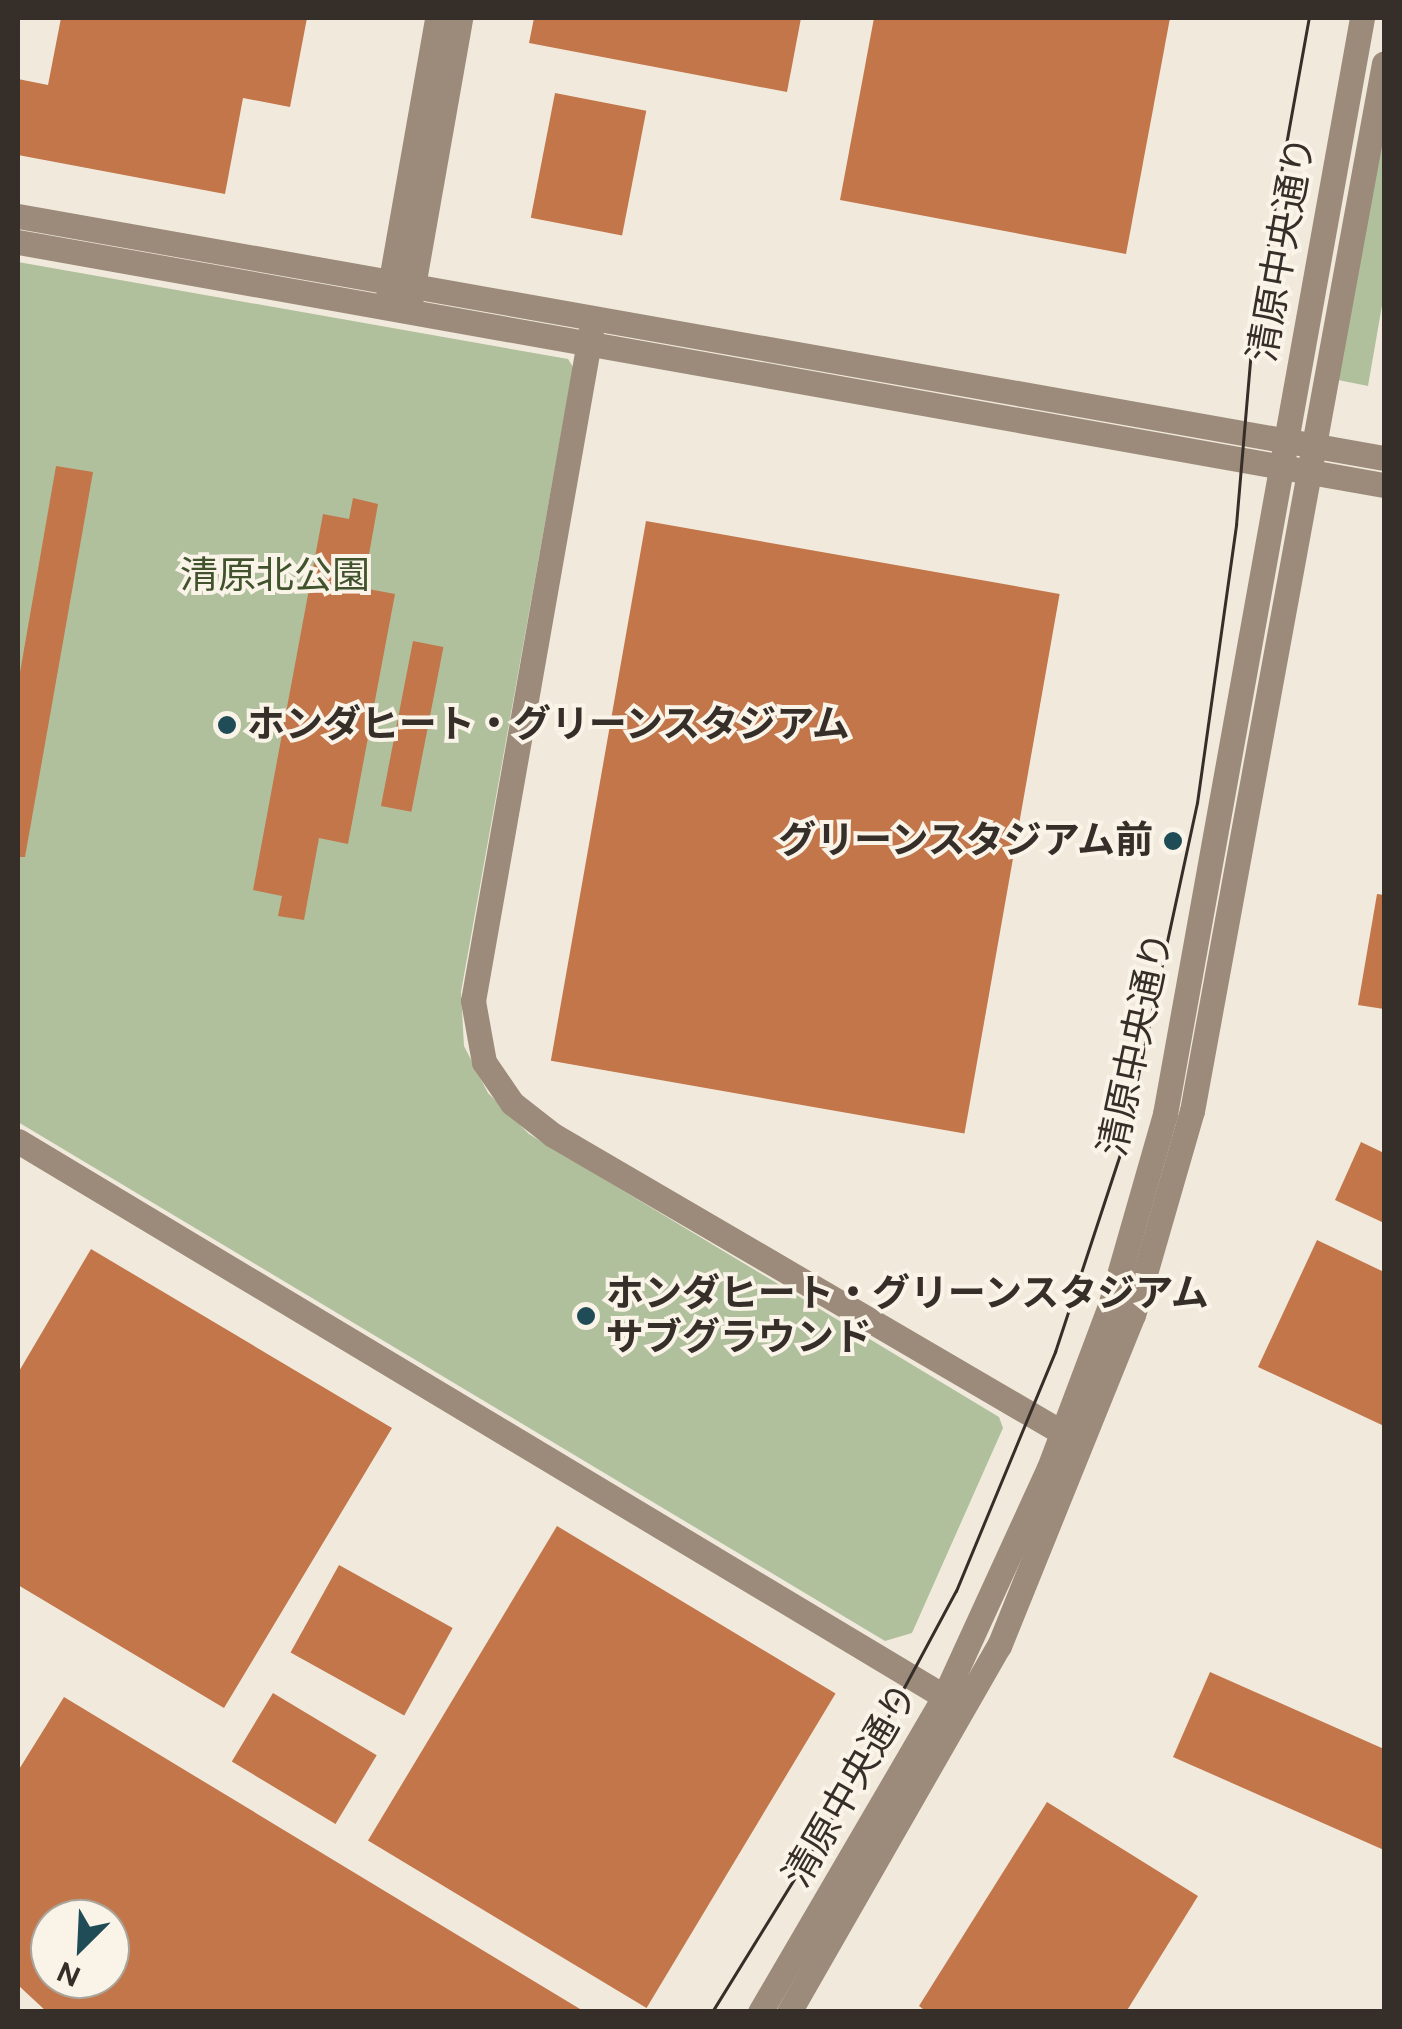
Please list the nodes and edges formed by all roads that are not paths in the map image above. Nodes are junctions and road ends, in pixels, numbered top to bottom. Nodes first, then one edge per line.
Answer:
1 (437, 18) edge
2 (460, 18) edge
3 (1362, 18) edge
4 (1384, 62) edge
5 (18, 216) edge
6 (18, 242) edge
7 (399, 297) junction
8 (591, 332) junction
9 (1286, 440) junction
10 (1316, 446) junction
11 (1384, 458) edge
12 (1282, 467) junction
13 (1311, 472) junction
14 (1384, 486) edge
15 (18, 1141) edge
16 (1064, 1433) junction
17 (955, 1704) junction
18 (760, 2012) edge
19 (790, 2012) edge

1 - 7 street
2 - 7 street
3 - 9 street, 清原中央通り
4 - 10 street, 清原中央通り
5 - 7 street
6 - 7 street
7 - 8 street
8 - 9 street
8 - 12 street
8 - 16 street
9 - 10 street
9 - 12 street, 清原中央通り
10 - 11 street
10 - 13 street, 清原中央通り
12 - 13 street
12 - 16 street, 清原中央通り
13 - 14 street
13 - 17 street, 清原中央通り
15 - 17 street
16 - 17 street, 清原中央通り
17 - 18 street, 清原中央通り
17 - 19 street, 清原中央通り

